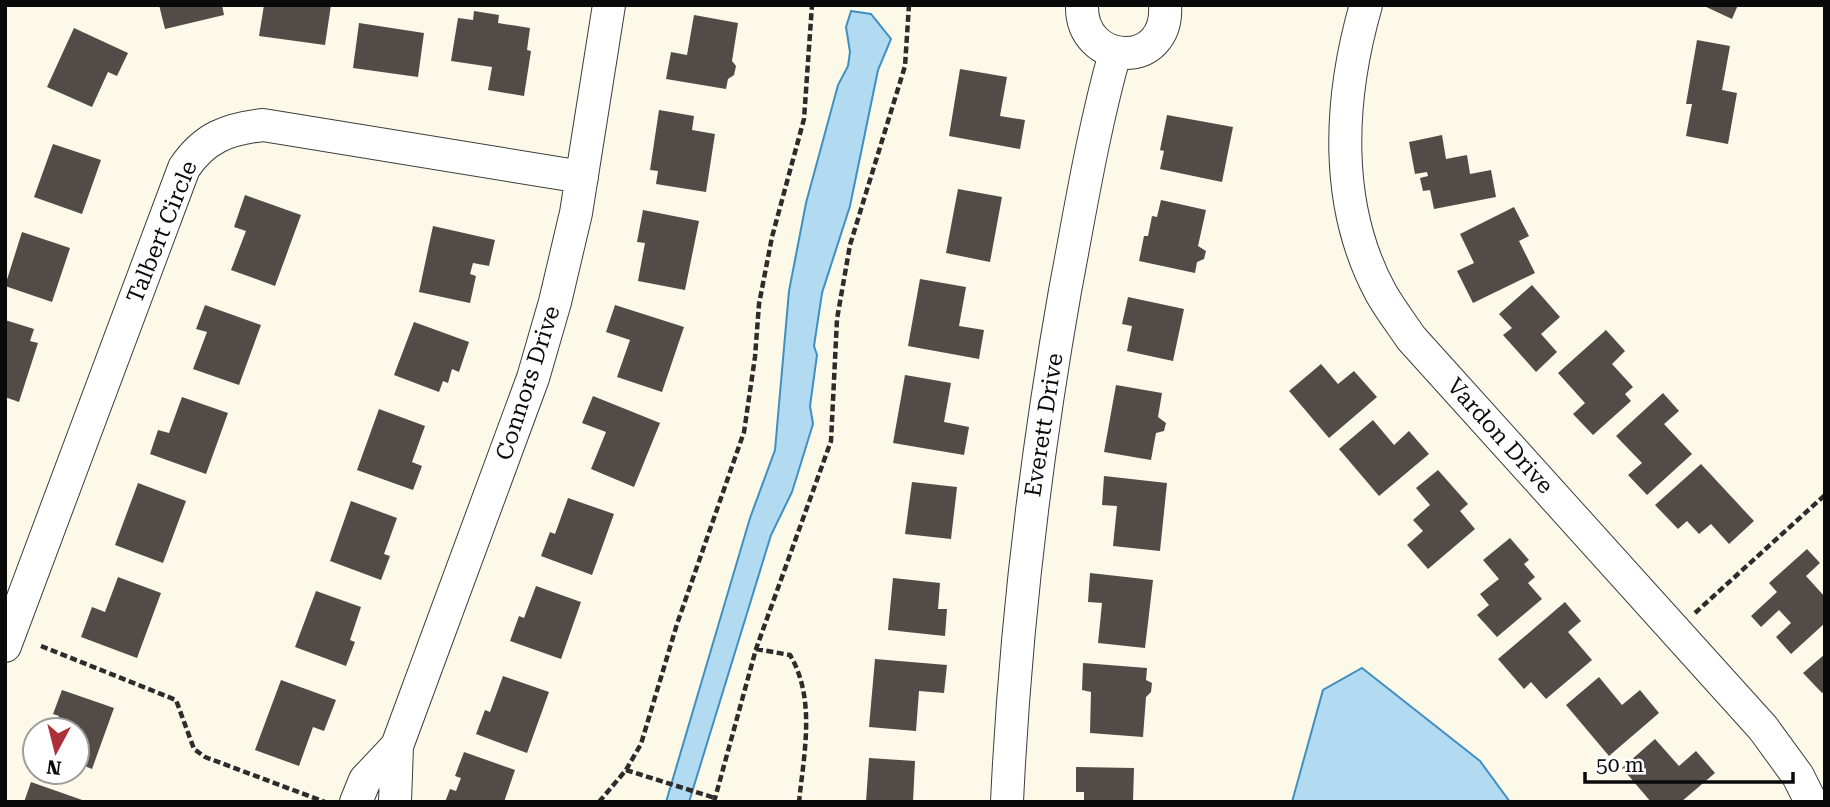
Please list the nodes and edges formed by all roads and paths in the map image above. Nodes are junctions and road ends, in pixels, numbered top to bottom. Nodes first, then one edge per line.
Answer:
1 (609, 5) edge
2 (812, 5) edge
3 (909, 5) edge
4 (1082, 5) edge
5 (1166, 5) edge
6 (1366, 5) edge
7 (1115, 53) junction
8 (582, 177) junction
9 (1825, 495) edge
10 (1676, 630) junction
11 (5, 646) edge
12 (41, 646) dead end
13 (756, 649) junction
14 (397, 747) junction
15 (626, 770) junction
16 (714, 800) edge
17 (325, 802) edge
18 (356, 802) edge
19 (395, 802) edge
20 (599, 802) edge
21 (799, 802) edge
22 (1007, 802) edge
23 (1811, 802) edge

1 - 8 street, Connors Drive
2 - 15 path
3 - 13 path
4 - 7 street
5 - 7 street
6 - 10 street, Vardon Drive
7 - 22 street, Everett Drive
8 - 11 street, Talbert Circle
8 - 14 street, Connors Drive
9 - 10 path
10 - 23 street, Vardon Drive
12 - 17 path
13 - 16 path
13 - 21 path
14 - 18 street, Connors Drive
14 - 19 street, Connors Drive
15 - 16 path
15 - 20 path

